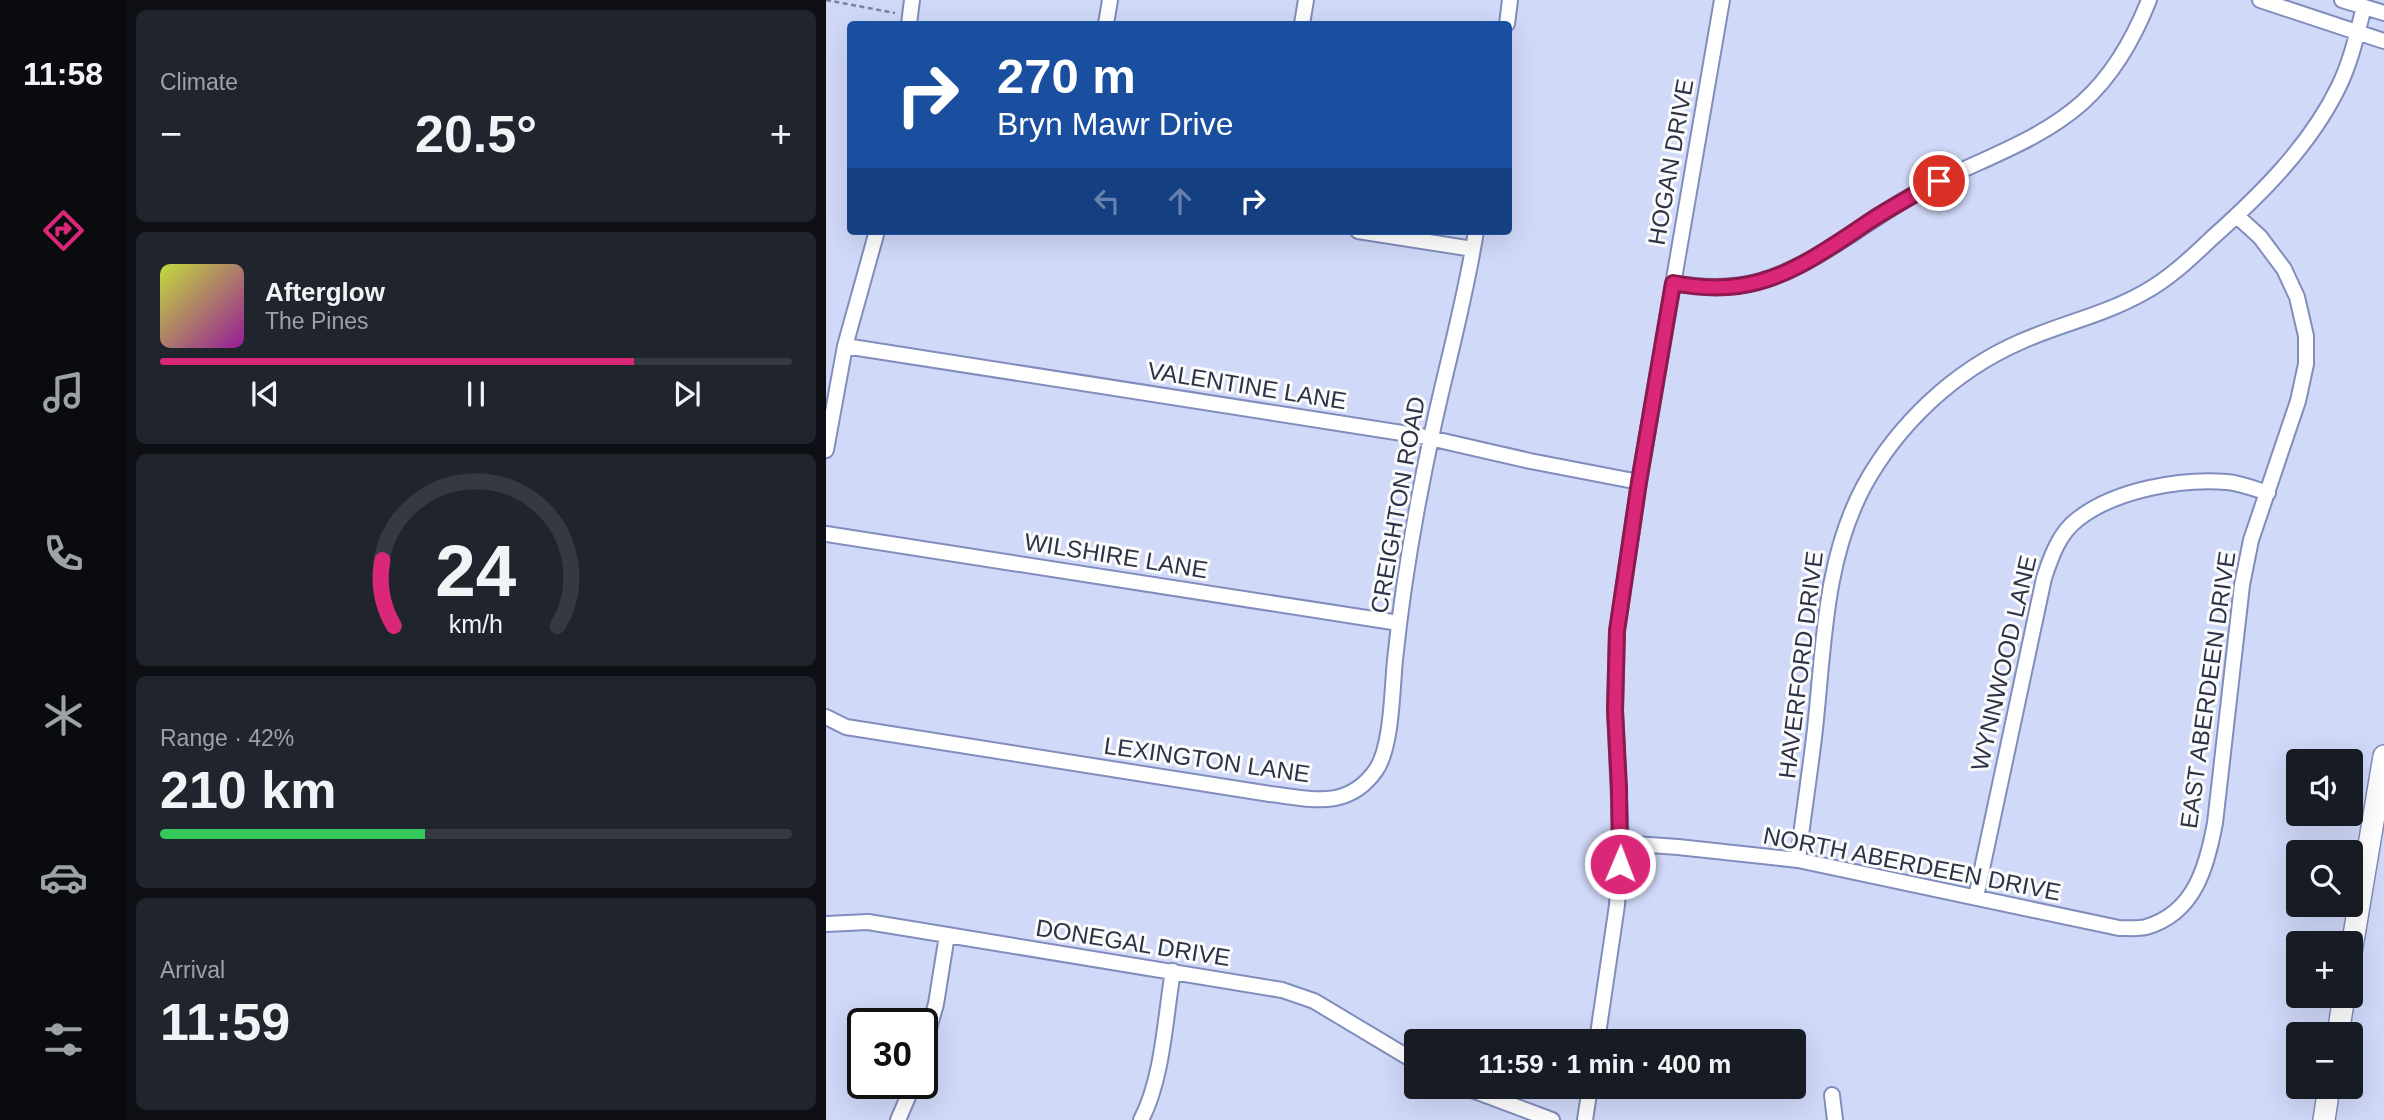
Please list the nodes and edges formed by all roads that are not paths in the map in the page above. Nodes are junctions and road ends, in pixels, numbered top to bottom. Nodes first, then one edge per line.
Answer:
1 (912, 0) edge
2 (1110, 0) edge
3 (1306, 0) edge
4 (1510, 0) edge
5 (1722, 0) edge
6 (2149, 0) edge
7 (2260, 0) edge
8 (2342, 0) edge
9 (2364, 7) junction
10 (2384, 13) edge
11 (909, 21) edge
12 (1106, 21) edge
13 (1302, 21) edge
14 (1507, 21) edge
15 (2357, 32) junction
16 (2384, 41) edge
17 (2237, 216) junction
18 (876, 235) edge
19 (1384, 235) edge
20 (1476, 235) edge
21 (1474, 249) junction
22 (1673, 283) junction
23 (845, 346) junction
24 (1431, 438) junction
25 (826, 450) edge
26 (1639, 482) junction
27 (2268, 493) junction
28 (826, 534) edge
29 (1399, 623) junction
30 (826, 717) edge
31 (2384, 756) edge
32 (1365, 783) joint
33 (1621, 843) junction
34 (1798, 860) junction
35 (1976, 897) junction
36 (2187, 902) joint
37 (826, 924) edge
38 (2355, 931) edge
39 (947, 935) junction
40 (1173, 971) junction
41 (935, 1008) edge
42 (1599, 1029) edge
43 (1404, 1055) edge
44 (1832, 1095) dead end
45 (907, 1099) edge
46 (1496, 1099) edge
47 (1588, 1099) edge
48 (2327, 1099) edge
49 (898, 1120) edge
50 (1141, 1120) edge
51 (1552, 1120) edge
52 (1585, 1120) edge
53 (1835, 1120) edge
54 (2324, 1120) edge

1 - 11 street
2 - 12 street
3 - 13 street
4 - 14 street
5 - 22 street, HOGAN DRIVE
6 - 22 street
7 - 15 street
8 - 9 street
9 - 10 street
9 - 15 street, HAVERFORD DRIVE
15 - 16 street
15 - 17 street, HAVERFORD DRIVE
17 - 27 street, EAST ABERDEEN DRIVE
17 - 34 street, HAVERFORD DRIVE
18 - 23 street
19 - 21 street
20 - 21 street, CREIGHTON ROAD
21 - 24 street, CREIGHTON ROAD
22 - 26 street, HOGAN DRIVE
23 - 24 street, VALENTINE LANE
23 - 25 street
24 - 26 street, VALENTINE LANE
24 - 29 street, CREIGHTON ROAD
26 - 33 street, HOGAN DRIVE
27 - 35 street, WYNNWOOD LANE
27 - 36 street, EAST ABERDEEN DRIVE
28 - 29 street, WILSHIRE LANE
29 - 32 street, CREIGHTON ROAD
30 - 32 street, LEXINGTON LANE
31 - 38 main road
33 - 34 street, NORTH ABERDEEN DRIVE
33 - 42 street, HOGAN DRIVE
34 - 35 street, NORTH ABERDEEN DRIVE
35 - 36 street, NORTH ABERDEEN DRIVE
37 - 39 street, DONEGAL DRIVE
39 - 40 street, DONEGAL DRIVE
39 - 41 street
40 - 43 street, DONEGAL DRIVE
40 - 50 street
44 - 53 street
45 - 49 street
46 - 51 street
47 - 52 street
48 - 54 main road

